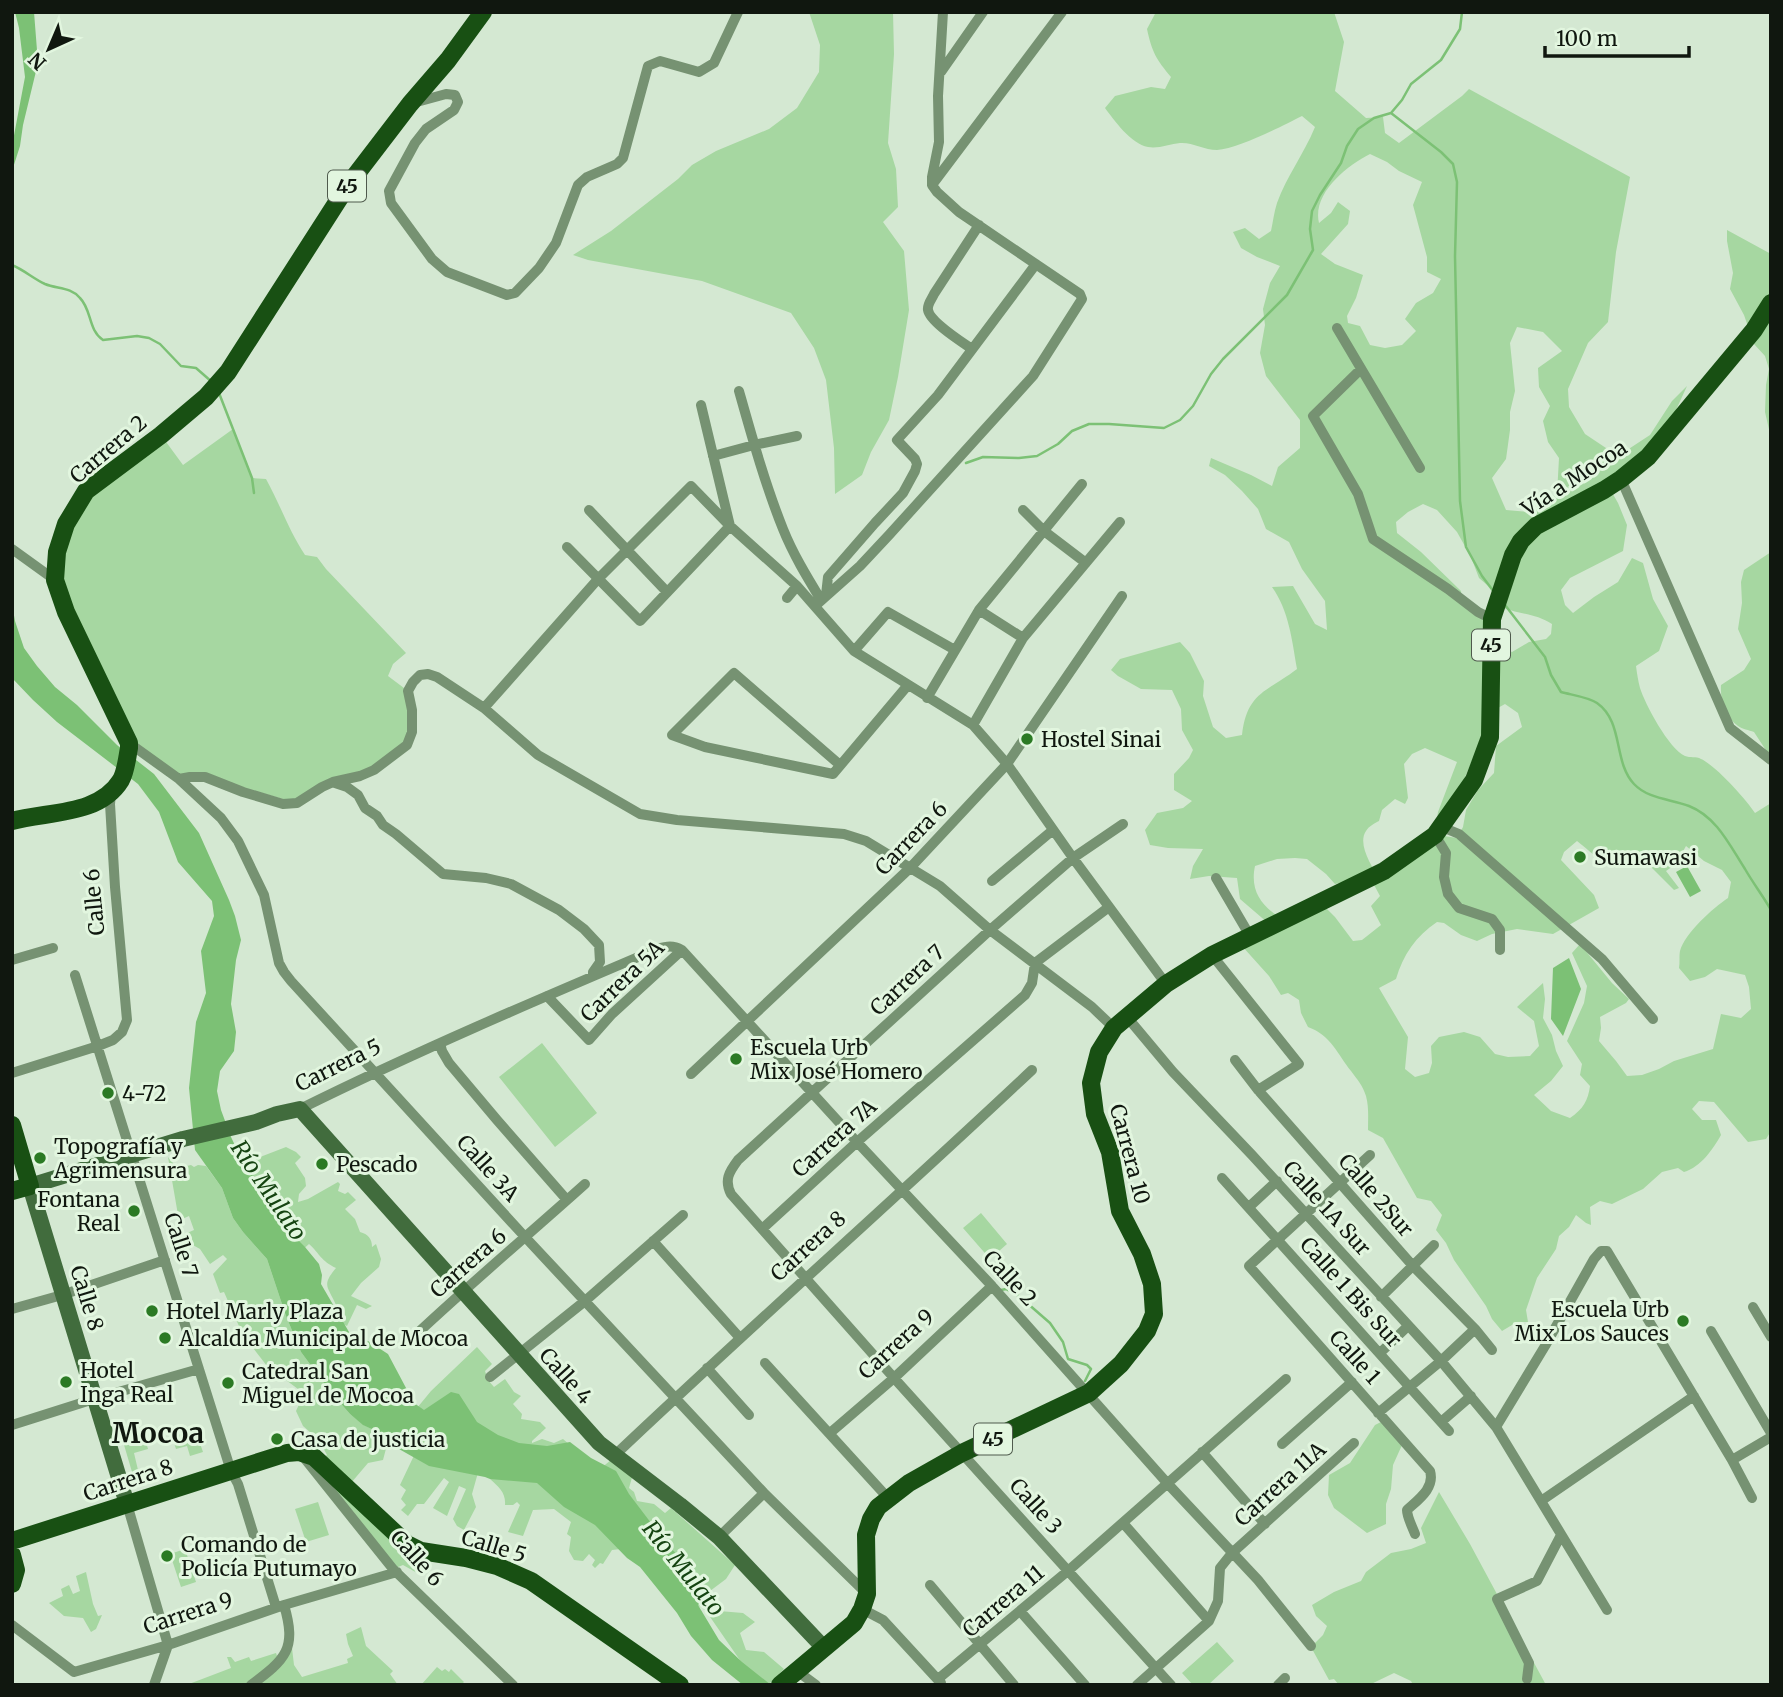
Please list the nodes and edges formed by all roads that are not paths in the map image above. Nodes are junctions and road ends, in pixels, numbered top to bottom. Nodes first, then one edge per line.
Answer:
1 (483, 12) edge
2 (738, 12) edge
3 (943, 12) edge
4 (983, 12) edge
5 (1062, 12) edge
6 (940, 74) junction
7 (410, 104) junction
8 (932, 184) junction
9 (978, 225) junction
10 (1036, 264) junction
11 (1771, 303) edge
12 (1337, 328) dead end
13 (972, 349) junction
14 (1361, 369) junction
15 (738, 391) dead end
16 (701, 405) dead end
17 (797, 436) dead end
18 (754, 445) junction
19 (713, 456) junction
20 (1420, 468) dead end
21 (1622, 479) junction
22 (1082, 484) dead end
23 (589, 510) dead end
24 (1023, 510) dead end
25 (1120, 522) dead end
26 (730, 526) junction
27 (1044, 531) junction
28 (859, 541) junction
29 (567, 547) dead end
30 (627, 549) junction
31 (12, 550) edge
32 (875, 550) junction
33 (1086, 564) junction
34 (598, 579) junction
35 (55, 580) junction
36 (797, 586) junction
37 (667, 592) junction
38 (1122, 596) dead end
39 (787, 598) dead end
40 (821, 600) junction
41 (979, 610) junction
42 (1492, 619) junction
43 (1023, 638) junction
44 (955, 650) junction
45 (853, 651) junction
46 (908, 685) junction
47 (927, 698) junction
48 (484, 708) junction
49 (973, 725) junction
50 (129, 746) junction
51 (1771, 760) edge
52 (1007, 764) junction
53 (839, 765) junction
54 (179, 779) junction
55 (333, 782) junction
56 (111, 793) junction
57 (12, 821) edge
58 (1123, 824) dead end
59 (1053, 830) junction
60 (1439, 831) junction
61 (1073, 858) junction
62 (910, 868) junction
63 (1216, 878) dead end
64 (992, 881) dead end
65 (1109, 907) junction
66 (990, 930) junction
67 (1250, 936) junction
68 (53, 948) dead end
69 (677, 948) junction
70 (1500, 950) dead end
71 (1212, 955) junction
72 (12, 960) edge
73 (1035, 963) junction
74 (75, 975) dead end
75 (593, 976) junction
76 (1166, 984) junction
77 (547, 996) junction
78 (1653, 1019) dead end
79 (748, 1022) junction
80 (1121, 1022) junction
81 (440, 1042) junction
82 (98, 1046) junction
83 (1236, 1060) dead end
84 (1032, 1070) dead end
85 (375, 1072) junction
86 (12, 1073) edge
87 (691, 1074) dead end
88 (1258, 1090) junction
89 (813, 1094) junction
90 (300, 1109) junction
91 (12, 1125) edge
92 (857, 1142) junction
93 (1370, 1155) dead end
94 (131, 1156) junction
95 (738, 1160) joint
96 (1222, 1178) dead end
97 (1277, 1181) junction
98 (1339, 1182) junction
99 (585, 1184) dead end
100 (21, 1188) edge
101 (903, 1191) junction
102 (567, 1200) junction
103 (1249, 1206) junction
104 (1306, 1213) junction
105 (683, 1215) dead end
106 (762, 1229) junction
107 (526, 1238) junction
108 (1279, 1240) junction
109 (653, 1241) junction
110 (1434, 1245) dead end
111 (165, 1260) junction
112 (1413, 1266) junction
113 (806, 1278) junction
114 (992, 1286) junction
115 (462, 1292) junction
116 (62, 1294) junction
117 (1381, 1297) junction
118 (585, 1301) junction
119 (1752, 1307) dead end
120 (12, 1309) edge
121 (1408, 1326) junction
122 (1475, 1329) junction
123 (1711, 1331) dead end
124 (1771, 1337) edge
125 (740, 1338) junction
126 (407, 1343) dead end
127 (1493, 1350) dead end
128 (1380, 1353) junction
129 (518, 1355) junction
130 (1441, 1361) junction
131 (765, 1363) dead end
132 (707, 1368) junction
133 (199, 1369) junction
134 (490, 1377) dead end
135 (894, 1378) junction
136 (1286, 1379) dead end
137 (1352, 1382) junction
138 (1410, 1387) junction
139 (1088, 1393) junction
140 (1471, 1396) junction
141 (1693, 1396) junction
142 (675, 1398) junction
143 (94, 1399) junction
144 (1378, 1413) junction
145 (749, 1415) dead end
146 (1441, 1422) junction
147 (12, 1425) edge
148 (1496, 1427) junction
149 (1449, 1431) dead end
150 (830, 1433) junction
151 (1771, 1435) edge
152 (1354, 1443) dead end
153 (1283, 1444) dead end
154 (299, 1452) junction
155 (1202, 1452) junction
156 (962, 1453) junction
157 (615, 1455) junction
158 (1732, 1460) junction
159 (231, 1471) junction
160 (1168, 1484) junction
161 (764, 1493) junction
162 (888, 1498) junction
163 (1752, 1498) dead end
164 (1541, 1501) junction
165 (127, 1504) junction
166 (1123, 1523) junction
167 (1265, 1524) junction
168 (1415, 1534) dead end
169 (1561, 1535) junction
170 (719, 1536) junction
171 (12, 1541) edge
172 (1232, 1553) junction
173 (12, 1555) edge
174 (1069, 1570) junction
175 (397, 1572) junction
176 (14, 1582) edge
177 (930, 1585) dead end
178 (865, 1601) junction
179 (280, 1606) junction
180 (1020, 1611) junction
181 (1608, 1611) dead end
182 (1209, 1621) junction
183 (12, 1625) edge
184 (168, 1645) junction
185 (981, 1645) junction
186 (1311, 1646) dead end
187 (824, 1648) junction
188 (1156, 1668) junction
189 (74, 1672) junction
190 (787, 1679) edge
191 (1527, 1679) dead end
192 (940, 1682) edge
193 (74, 1685) edge
194 (154, 1685) edge
195 (251, 1685) edge
196 (513, 1685) edge
197 (680, 1685) edge
198 (816, 1685) edge
199 (1014, 1685) edge
200 (1085, 1685) edge
201 (1137, 1685) edge
202 (1171, 1685) edge

1 - 7 main road, 45
2 - 7 street
3 - 6 street
4 - 6 street
5 - 8 street
6 - 8 street
7 - 35 main road, Carrera 2 / 45
8 - 9 street
9 - 10 street
9 - 13 street
10 - 13 street
10 - 32 street
11 - 21 main road, Vía a Mocoa / 45
12 - 14 street
13 - 28 street
14 - 20 street
14 - 42 street
15 - 18 street
16 - 19 street
17 - 18 street
18 - 19 street
18 - 40 street
19 - 26 street
21 - 42 main road, Vía a Mocoa / 45
21 - 51 street
22 - 27 street
23 - 30 street
24 - 27 street
25 - 33 street
26 - 30 street
26 - 36 street
26 - 37 street
27 - 33 street
27 - 41 street
28 - 32 street
28 - 40 street
29 - 34 street
30 - 34 street
30 - 37 street
31 - 35 street
32 - 40 street
33 - 43 street
34 - 37 street
34 - 48 street
35 - 50 main road, Carrera 2
36 - 39 street
36 - 40 street
38 - 52 street, Carrera 6
40 - 45 street
41 - 43 street
41 - 44 street
42 - 60 main road, Vía a Mocoa / 45
43 - 49 street
44 - 45 street
44 - 47 street
45 - 46 street
46 - 47 street
46 - 53 street
47 - 49 street
48 - 55 street, Calle 1A Sur
48 - 62 street, Calle 1A Sur
49 - 52 street
50 - 54 street, Calle 3A
50 - 56 main road
52 - 59 street
52 - 62 street, Carrera 6
53 - 53 street
54 - 55 street
54 - 85 street, Calle 3A
55 - 75 street
56 - 57 main road
56 - 82 street, Calle 6
58 - 61 street, Carrera 7
59 - 61 street
59 - 64 street
60 - 67 main road, Vía a Mocoa / 45
60 - 70 street
60 - 78 street
61 - 65 street
61 - 66 street, Carrera 7
62 - 66 street, Calle 1A Sur
62 - 79 street, Carrera 6
63 - 67 street
65 - 73 street
65 - 76 street
66 - 73 street, Calle 1A Sur
66 - 89 street, Carrera 7
67 - 71 main road, Vía a Mocoa / 45
68 - 72 street
69 - 75 street, Carrera 5
69 - 77 street, Carrera 5A
69 - 79 street, Calle 2
71 - 76 main road, Carrera 10 / 45
71 - 88 street
73 - 80 street, Calle 1A Sur
73 - 92 street, Carrera 7A
74 - 82 street, Calle 7
75 - 77 street, Carrera 5
76 - 80 main road, Carrera 10 / 45
77 - 81 street, Carrera 5
79 - 87 street, Carrera 6
79 - 89 street, Calle 2
80 - 97 street, Calle 1A Sur
80 - 139 main road, Carrera 10 / 45
81 - 85 street, Carrera 5
81 - 102 street
82 - 86 street, Calle 6
82 - 94 street, Calle 7
83 - 88 street, Calle 2Sur
84 - 101 street, Carrera 8
85 - 90 street, Carrera 5
85 - 107 street, Calle 3A
88 - 98 street, Calle 2Sur
89 - 92 street, Calle 2
89 - 95 street, Carrera 7
90 - 94 main road, Carrera 5
90 - 115 main road, Calle 4
91 - 100 main road, Calle 8
92 - 101 street, Calle 2
92 - 106 street, Carrera 7A
93 - 98 street
94 - 100 main road, Carrera 5
94 - 111 street, Calle 7
95 - 106 street, Calle 3
96 - 103 street, Calle 1 Bis Sur
97 - 103 street
97 - 104 street, Calle 1A Sur
98 - 104 street
98 - 112 street, Calle 2Sur
99 - 102 street, Carrera 6
100 - 116 main road, Calle 8
101 - 113 street, Carrera 8
101 - 114 street, Calle 2
102 - 107 street, Carrera 6
103 - 108 street, Calle 1 Bis Sur
104 - 108 street
104 - 117 street, Calle 1A Sur
105 - 109 street
106 - 113 street, Calle 3
107 - 115 street, Carrera 6
107 - 118 street, Calle 3A
108 - 128 street, Calle 1 Bis Sur
108 - 137 street, Calle 1
109 - 118 street
109 - 125 street
110 - 112 street
111 - 116 street
111 - 133 street, Calle 7
112 - 117 street
112 - 122 street, Calle 2Sur
113 - 125 street, Carrera 8
113 - 135 street, Calle 3
114 - 135 street, Carrera 9
114 - 139 street, Calle 2
115 - 126 street, Carrera 6
115 - 129 main road, Calle 4
116 - 120 street
116 - 143 main road, Calle 8
117 - 121 street, Calle 1A Sur
118 - 129 street
118 - 142 street, Calle 3A
119 - 124 street
121 - 128 street
121 - 130 street, Calle 1A Sur
122 - 127 street, Calle 2Sur
122 - 130 street
123 - 151 street
125 - 132 street, Carrera 8
128 - 138 street, Calle 1 Bis Sur
129 - 134 street
129 - 157 main road, Calle 4
130 - 138 street
130 - 140 street, Calle 1A Sur
131 - 150 street
132 - 142 street, Carrera 8
132 - 145 street
133 - 143 street
133 - 159 street, Calle 7
135 - 150 street, Carrera 9
135 - 156 street, Calle 3
136 - 155 street, Carrera 11
137 - 144 street, Calle 1
137 - 153 street
138 - 144 street
138 - 146 street, Calle 1 Bis Sur
139 - 156 main road, Carrera 10 / 45
139 - 160 street, Calle 2
140 - 146 street
140 - 148 street, Calle 1A Sur
141 - 148 street
141 - 158 street
141 - 164 street
142 - 157 street, Carrera 8
142 - 161 street, Calle 3A
143 - 147 street
143 - 165 main road, Calle 8
144 - 168 street, Calle 1
146 - 149 street, Calle 1 Bis Sur
148 - 164 street, Calle 1A Sur
150 - 162 street
151 - 158 street
152 - 167 street, Carrera 11A
154 - 159 main road, Carrera 8
154 - 175 street, Calle 6
154 - 197 main road, Calle 5
155 - 160 street, Carrera 11
155 - 167 street
156 - 162 main road, Carrera 10 / 45
156 - 174 street, Calle 3
157 - 170 main road, Calle 4
158 - 163 street
159 - 165 main road, Carrera 8
159 - 179 street, Calle 7
160 - 166 street, Carrera 11
160 - 172 street, Calle 2
161 - 170 street
161 - 178 street, Calle 3A
162 - 178 main road, Carrera 10 / 45
164 - 169 street, Calle 1A Sur
165 - 171 main road, Carrera 8
165 - 184 street, Calle 8
166 - 174 street, Carrera 11
166 - 182 street
167 - 172 street, Carrera 11A
169 - 181 street, Calle 1A Sur
169 - 191 street
170 - 187 main road, Calle 4
172 - 182 street
172 - 186 street, Calle 2
173 - 176 main road
174 - 180 street, Carrera 11
174 - 188 street, Calle 3
175 - 179 street, Carrera 9
175 - 196 street, Calle 6
177 - 185 street
178 - 187 main road
178 - 192 street, Calle 3A
179 - 184 street, Carrera 9
179 - 195 street, Calle 7
180 - 185 street, Carrera 11
180 - 200 street
182 - 188 street
183 - 189 street
184 - 189 street, Carrera 9
184 - 194 street
185 - 192 street, Carrera 11
185 - 199 street
187 - 190 main road
188 - 201 street
188 - 202 street, Calle 3
189 - 193 street
190 - 198 street

